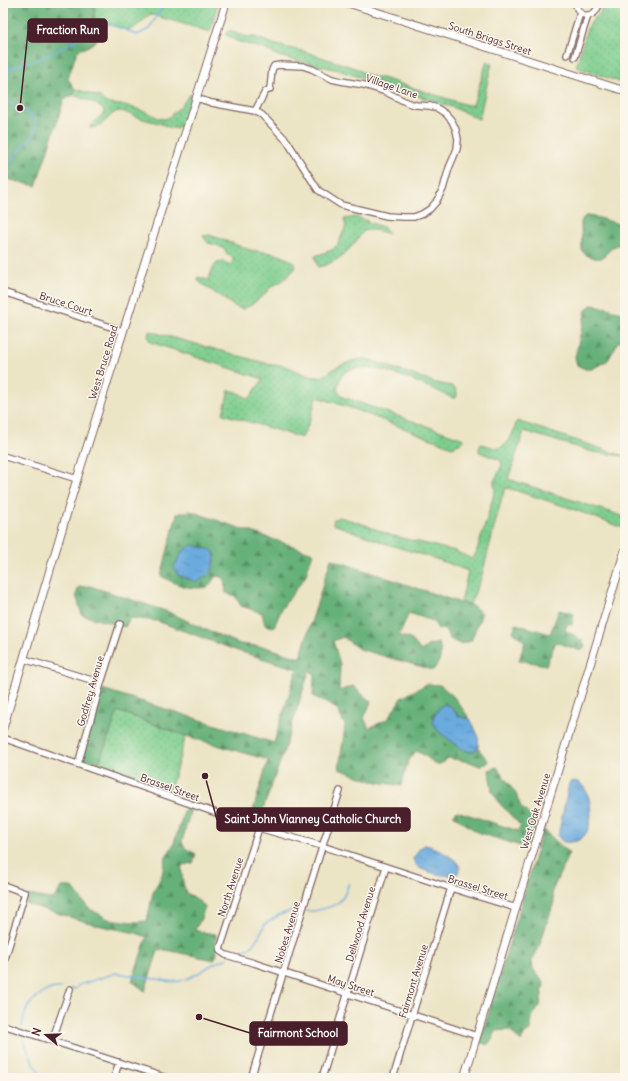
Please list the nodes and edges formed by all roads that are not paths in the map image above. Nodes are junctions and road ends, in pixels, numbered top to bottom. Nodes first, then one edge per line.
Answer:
1 (226, 3) edge
2 (348, 3) edge
3 (576, 3) edge
4 (599, 3) edge
5 (580, 13) junction
6 (588, 15) junction
7 (567, 55) dead end
8 (575, 58) dead end
9 (625, 91) edge
10 (196, 98) junction
11 (254, 111) junction
12 (3, 292) edge
13 (123, 331) junction
14 (3, 456) edge
15 (77, 479) junction
16 (625, 550) edge
17 (120, 624) dead end
18 (24, 659) junction
19 (101, 683) junction
20 (3, 728) edge
21 (3, 738) edge
22 (78, 764) junction
23 (340, 791) dead end
24 (259, 828) junction
25 (322, 846) junction
26 (386, 867) junction
27 (3, 885) edge
28 (450, 888) junction
29 (516, 908) junction
30 (220, 951) joint
31 (3, 965) edge
32 (284, 973) junction
33 (70, 989) dead end
34 (348, 994) junction
35 (412, 1015) junction
36 (3, 1025) edge
37 (477, 1036) junction
38 (52, 1041) junction
39 (119, 1062) junction
40 (114, 1078) edge
41 (167, 1078) edge
42 (251, 1078) edge
43 (322, 1078) edge
44 (393, 1078) edge
45 (464, 1078) edge

1 - 10 street, West Bruce Road
2 - 9 street, South Briggs Street
3 - 5 street
4 - 6 street
5 - 6 street
5 - 7 street
6 - 8 street
10 - 11 street, Village Lane
10 - 13 street, West Bruce Road
11 - 11 street, Village Lane
12 - 13 street, Bruce Court
13 - 15 street, West Bruce Road
14 - 15 street
15 - 18 street, West Bruce Road
16 - 29 street, West Oak Avenue
17 - 19 street, Godfrey Avenue
18 - 19 street
18 - 20 street, West Bruce Road
19 - 22 street, Godfrey Avenue
21 - 22 street, Brassel Street
22 - 24 street, Brassel Street
23 - 25 street, Nobes Avenue
24 - 25 street, Brassel Street
24 - 30 street, North Avenue
25 - 26 street, Brassel Street
25 - 32 street, Nobes Avenue
26 - 28 street, Brassel Street
26 - 34 street, Dellwood Avenue
27 - 31 street
28 - 29 street, Brassel Street
28 - 35 street, Fairmont Avenue
29 - 37 street, West Oak Avenue
30 - 32 street, May Street
32 - 34 street, May Street
32 - 42 street, Nobes Avenue
33 - 38 street
34 - 35 street, May Street
34 - 43 street, Dellwood Avenue
35 - 37 street, May Street
35 - 44 street, Fairmont Avenue
36 - 38 street
37 - 45 street, West Oak Avenue
38 - 39 street
39 - 40 street
39 - 41 street

